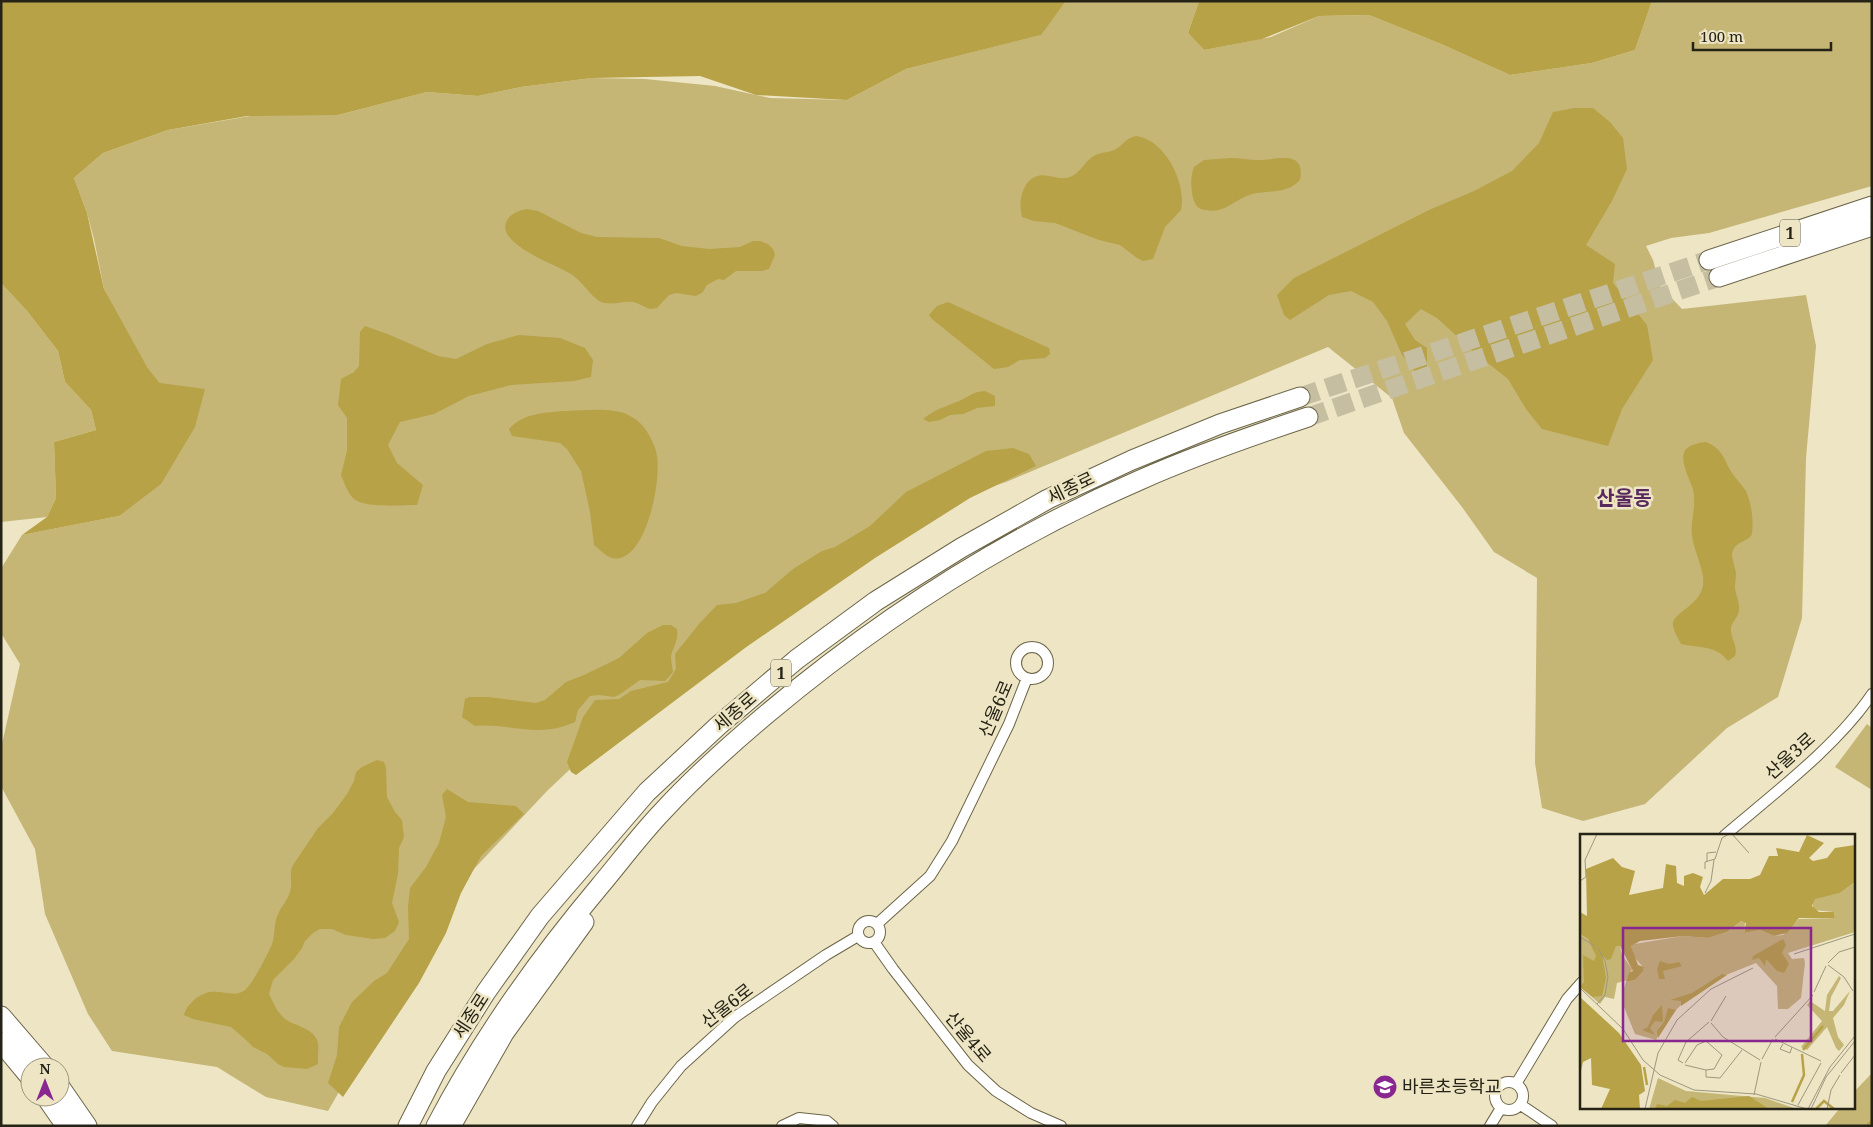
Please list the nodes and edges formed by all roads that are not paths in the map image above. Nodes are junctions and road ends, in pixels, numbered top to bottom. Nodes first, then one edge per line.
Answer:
1 (1872, 206) edge
2 (1872, 226) edge
3 (1709, 260) tunnel mouth
4 (1718, 277) tunnel mouth
5 (1300, 397) tunnel mouth
6 (1308, 417) tunnel mouth
7 (1027, 678) dead end
8 (1872, 694) edge
9 (719, 725) junction
10 (732, 743) junction
11 (1726, 834) edge
12 (877, 924) junction
13 (858, 936) junction
14 (874, 942) junction
15 (1580, 984) edge
16 (1, 1016) edge
17 (1, 1042) edge
18 (36, 1057) edge
19 (20, 1065) edge
20 (1516, 1084) junction
21 (70, 1101) edge
22 (1521, 1105) junction
23 (53, 1107) edge
24 (1501, 1108) junction
25 (66, 1126) edge
26 (86, 1126) edge
27 (396, 1126) edge
28 (408, 1126) edge
29 (436, 1126) edge
30 (450, 1126) edge
31 (638, 1126) edge
32 (782, 1126) edge
33 (833, 1126) edge
34 (1061, 1126) edge
35 (1490, 1126) edge
36 (1552, 1126) edge

1 - 3 highway, 1
2 - 4 highway, 1
5 - 9 highway, 세종로 / 1
6 - 10 highway, 세종로 / 1
7 - 12 street, 산울6로
8 - 11 street, 산울3로
9 - 27 highway
9 - 28 highway, 세종로 / 1
10 - 29 highway, 세종로 / 1
10 - 30 highway
12 - 13 street
12 - 14 street
13 - 14 street
13 - 31 street, 산울6로
14 - 34 street, 산울4로
15 - 20 street
16 - 18 highway
17 - 19 highway
20 - 22 street
20 - 24 street
21 - 26 highway
22 - 24 street
22 - 36 street
23 - 25 highway
24 - 35 street
32 - 33 street

